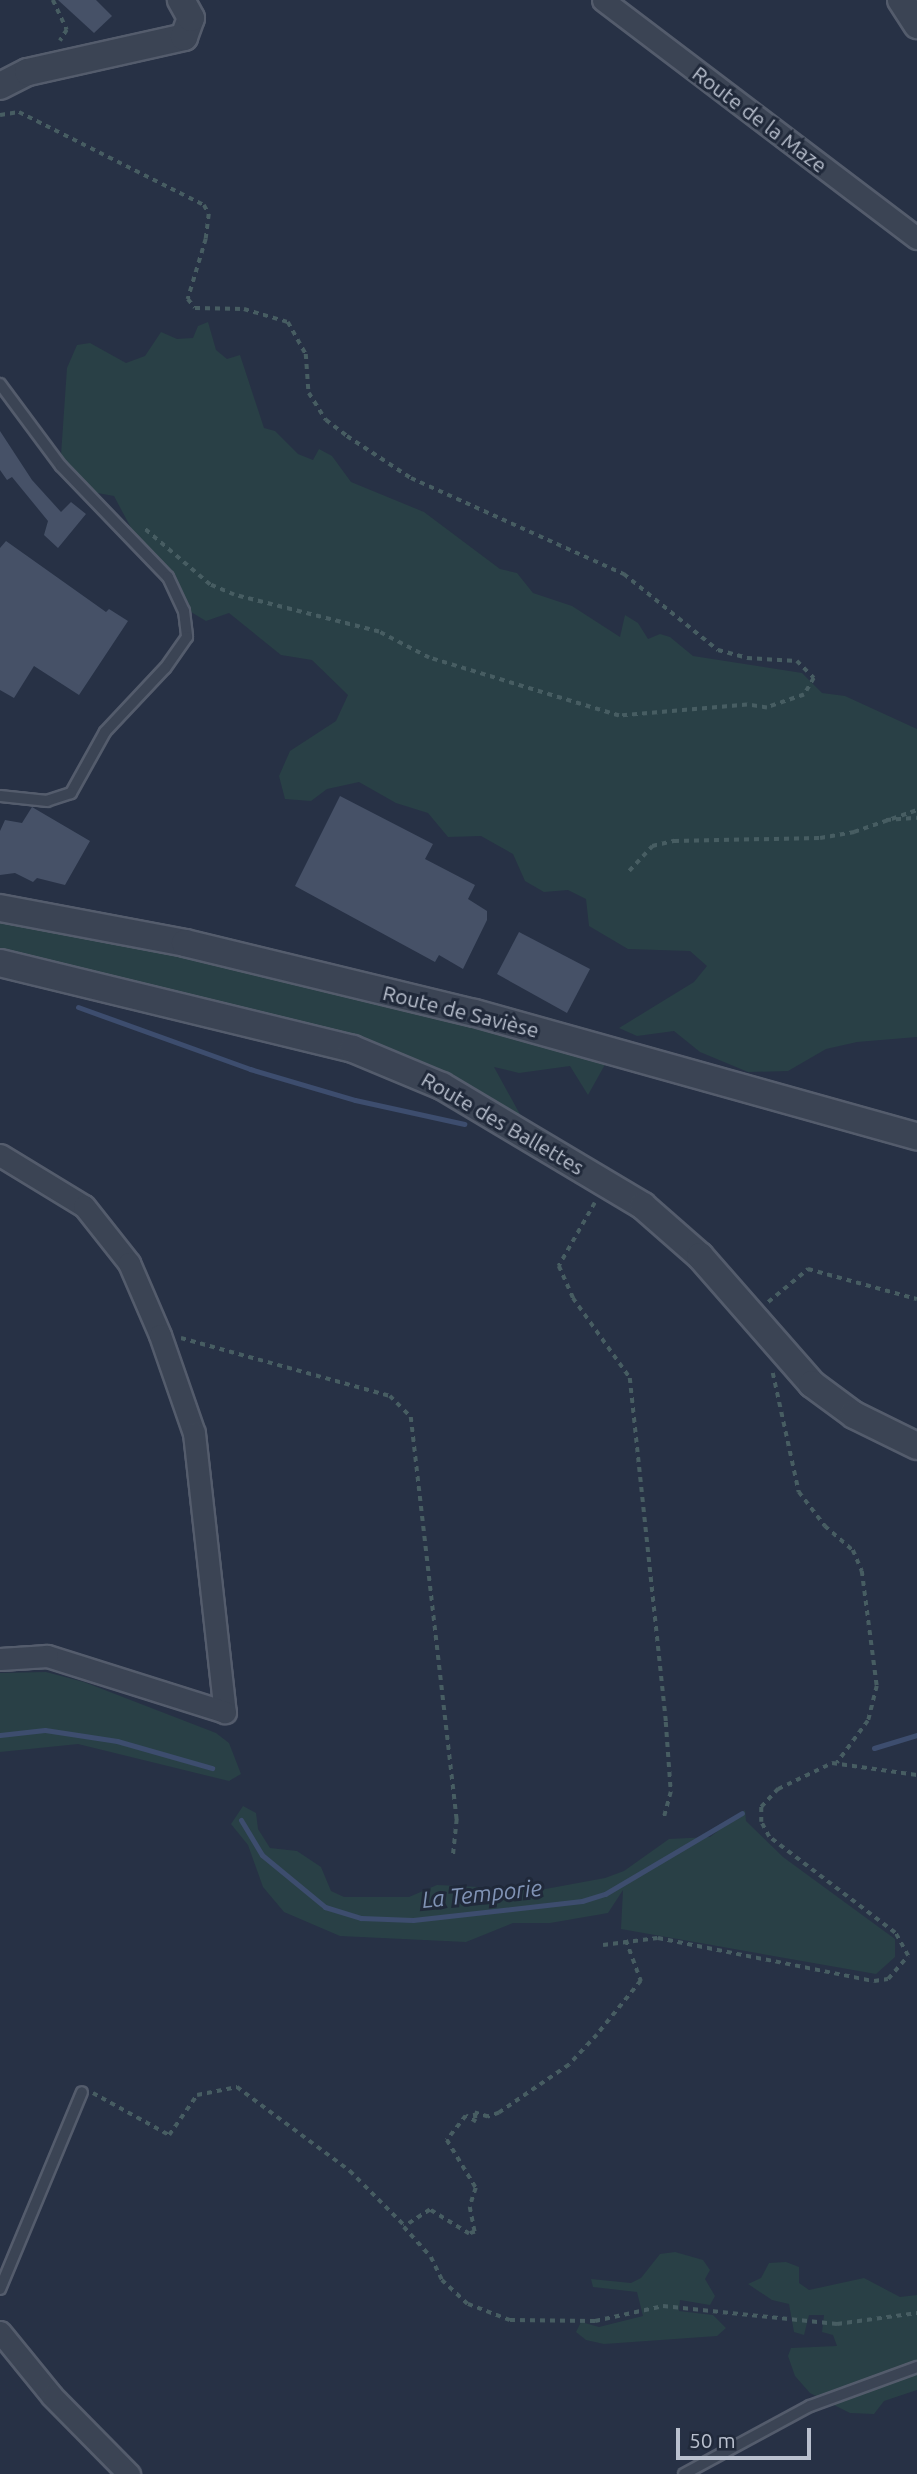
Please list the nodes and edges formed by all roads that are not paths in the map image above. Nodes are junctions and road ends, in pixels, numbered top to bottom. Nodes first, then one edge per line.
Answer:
1 (181, 0) edge
2 (603, 0) edge
3 (901, 0) edge
4 (917, 25) edge
5 (0, 86) edge
6 (917, 238) edge
7 (0, 384) edge
8 (0, 785) edge
9 (4, 797) edge
10 (0, 908) edge
11 (0, 963) edge
12 (917, 1136) edge
13 (0, 1155) edge
14 (917, 1446) edge
15 (0, 1659) edge
16 (82, 2092) road end
17 (0, 2289) edge
18 (0, 2332) edge
19 (917, 2367) edge
20 (129, 2474) edge
21 (684, 2474) edge

1 - 5 street
2 - 6 street, Route de la Maze
3 - 4 street
7 - 9 lane
8 - 9 lane
10 - 12 street, Route de Savièse
11 - 14 street, Route des Ballettes
13 - 15 street
16 - 17 lane
18 - 20 street
19 - 21 lane

